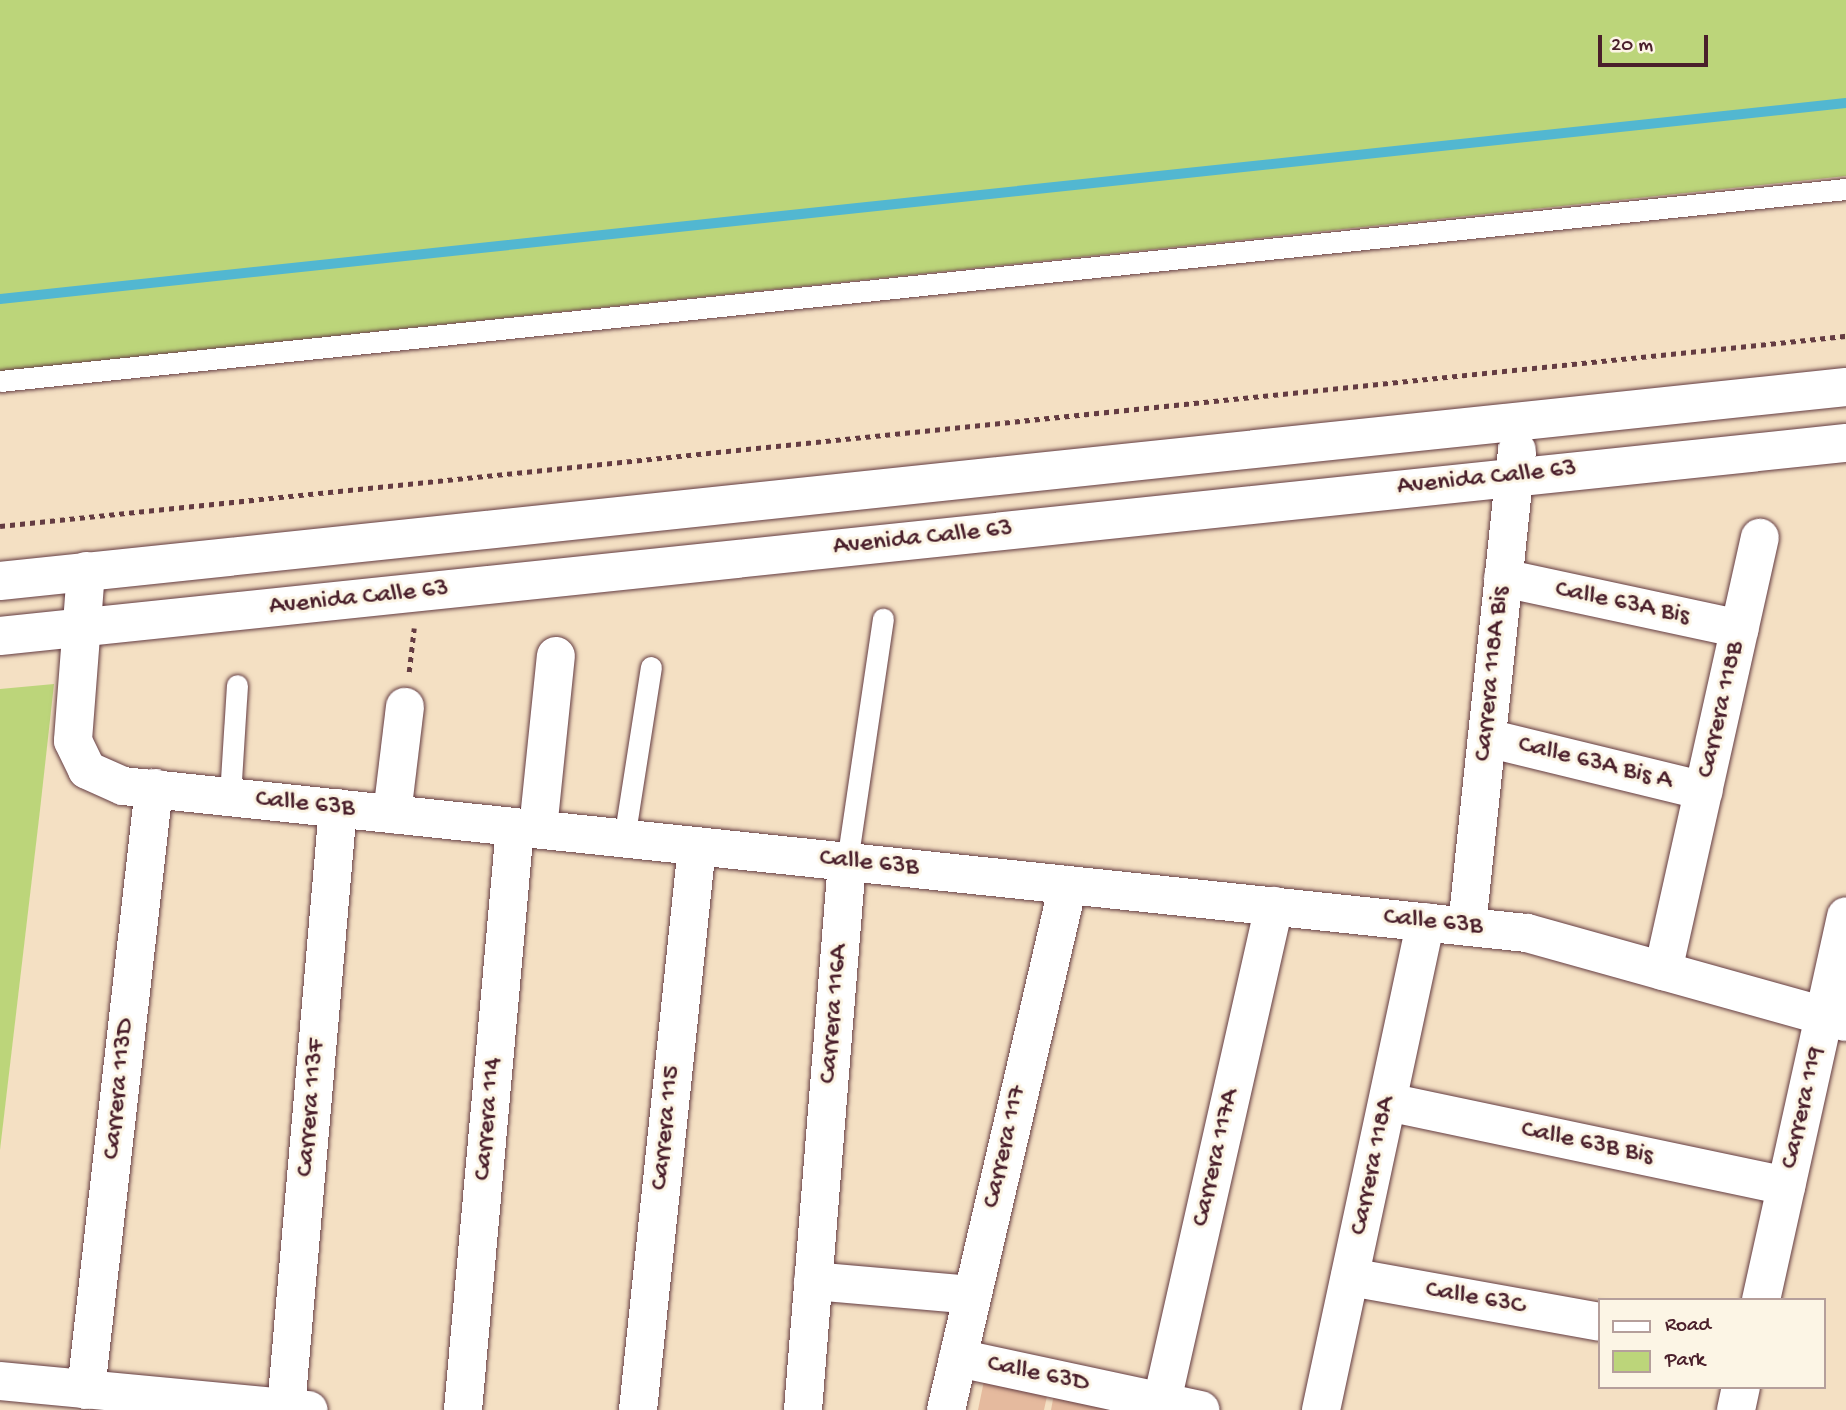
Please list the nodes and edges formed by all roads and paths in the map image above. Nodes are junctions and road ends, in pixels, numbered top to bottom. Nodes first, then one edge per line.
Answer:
1 (1846, 189) edge
2 (1846, 336) edge
3 (0, 381) edge
4 (1846, 387) edge
5 (1520, 421) junction
6 (1846, 443) edge
7 (1514, 476) junction
8 (0, 526) edge
9 (1760, 538) dead end
10 (86, 571) junction
11 (1503, 578) junction
12 (0, 581) edge
13 (419, 593) junction
14 (883, 619) dead end
15 (81, 628) junction
16 (1740, 629) junction
17 (0, 636) edge
18 (556, 656) dead end
19 (651, 667) dead end
20 (237, 685) dead end
21 (405, 707) joint
22 (1487, 738) junction
23 (154, 788) junction
24 (1704, 791) junction
25 (230, 796) junction
26 (338, 808) junction
27 (392, 814) junction
28 (526, 828) junction
29 (624, 838) junction
30 (697, 846) junction
31 (847, 862) junction
32 (1068, 885) junction
33 (1274, 906) junction
34 (1846, 916) edge
35 (1426, 922) junction
36 (1467, 926) junction
37 (1663, 971) junction
38 (1835, 1019) edge
39 (1388, 1102) junction
40 (1786, 1186) junction
41 (1350, 1276) junction
42 (813, 1281) junction
43 (972, 1295) junction
44 (1761, 1298) edge
45 (1598, 1322) edge
46 (958, 1358) junction
47 (0, 1381) edge
48 (1741, 1389) edge
49 (86, 1390) junction
50 (1161, 1405) edge
51 (297, 1409) edge
52 (463, 1410) edge
53 (638, 1410) edge
54 (803, 1410) edge
55 (946, 1410) edge
56 (1200, 1410) edge
57 (1321, 1410) edge
58 (1736, 1410) edge

1 - 3 lane
2 - 8 path
4 - 5 street, Avenida Calle 63
5 - 7 street, Carrera 118A Bis
5 - 10 street, Avenida Calle 63
6 - 7 street, Avenida Calle 63
7 - 11 street, Carrera 118A Bis
7 - 13 street, Avenida Calle 63
9 - 16 street, Carrera 118B
10 - 12 street, Avenida Calle 63
10 - 15 street, Calle 63B
11 - 16 street, Calle 63A Bis
11 - 22 street, Carrera 118A Bis
13 - 15 street, Avenida Calle 63
13 - 21 path
14 - 31 lane, Carrera 116A
15 - 17 street, Avenida Calle 63
15 - 23 street, Calle 63B
16 - 24 street, Carrera 118B
18 - 28 street, Carrera 114
19 - 29 lane
20 - 25 lane
21 - 27 street
22 - 24 street, Calle 63A Bis A
22 - 36 street, Carrera 118A Bis
23 - 25 street, Calle 63B
23 - 49 street, Carrera 113D
24 - 37 street, Carrera 118B
25 - 26 street, Calle 63B
26 - 27 street, Calle 63B
26 - 51 street, Carrera 113F
27 - 28 street, Calle 63B
28 - 29 street, Calle 63B
28 - 52 street, Carrera 114
29 - 30 street, Calle 63B
30 - 31 street, Calle 63B
30 - 53 street, Carrera 115
31 - 32 street, Calle 63B
31 - 42 street, Carrera 116A
32 - 33 street, Calle 63B
32 - 43 street, Carrera 117
33 - 35 street, Calle 63B
33 - 50 street, Carrera 117A
34 - 38 street, Carrera 119
35 - 36 street, Calle 63B
35 - 39 street, Carrera 118A
36 - 37 street, Calle 63B
37 - 38 street, Calle 63B
38 - 40 street, Carrera 119
39 - 40 street, Calle 63B Bis
39 - 41 street, Carrera 118A
40 - 44 street, Carrera 119
41 - 45 street, Calle 63C
41 - 57 street, Carrera 118A
42 - 43 street
42 - 54 street, Carrera 116A
43 - 46 street, Carrera 117
46 - 50 street, Calle 63D
46 - 55 street, Carrera 117
47 - 49 street
48 - 58 street
49 - 51 street
50 - 56 street, Calle 63D

